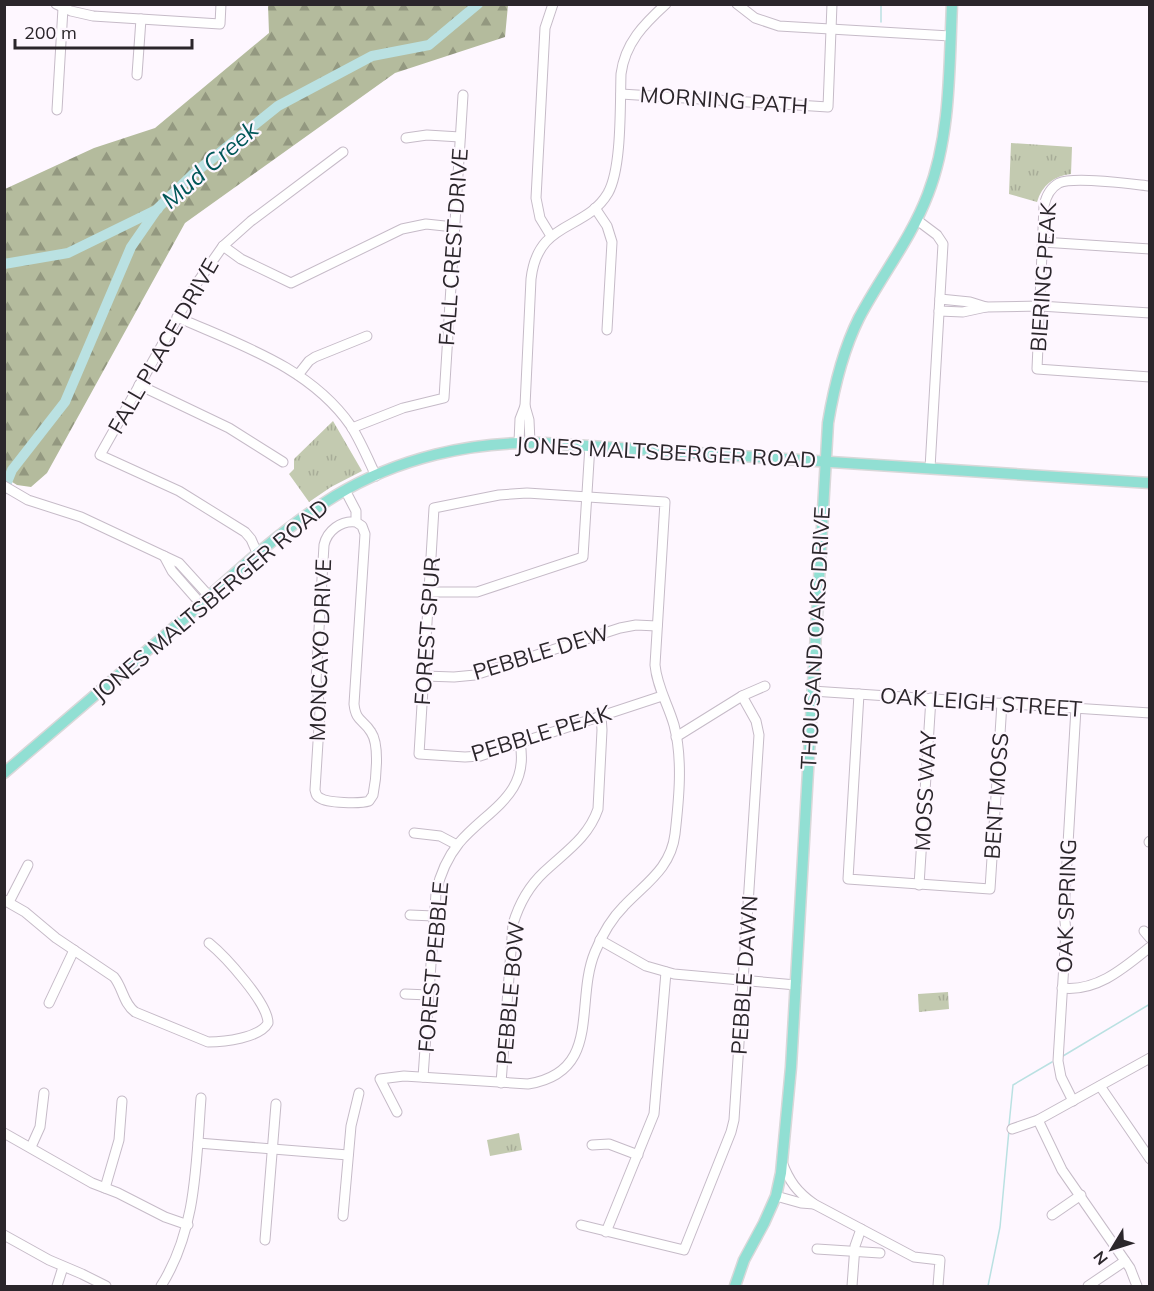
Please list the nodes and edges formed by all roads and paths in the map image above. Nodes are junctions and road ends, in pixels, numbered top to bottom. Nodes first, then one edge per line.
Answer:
1 (221, 4) edge
2 (553, 4) edge
3 (666, 4) edge
4 (737, 4) edge
5 (832, 4) edge
6 (952, 4) edge
7 (59, 6) edge
8 (141, 19) junction
9 (832, 30) junction
10 (950, 36) junction
11 (137, 75) dead end
12 (621, 94) junction
13 (463, 95) dead end
14 (57, 110) dead end
15 (460, 137) junction
16 (406, 138) dead end
17 (343, 153) dead end
18 (1149, 186) edge
19 (596, 208) junction
20 (917, 220) junction
21 (454, 226) junction
22 (551, 236) junction
23 (1042, 242) junction
24 (223, 246) junction
25 (1149, 249) edge
26 (940, 299) junction
27 (1040, 306) junction
28 (986, 307) junction
29 (939, 311) junction
30 (1149, 313) edge
31 (177, 317) junction
32 (607, 330) dead end
33 (367, 336) dead end
34 (298, 375) junction
35 (1149, 378) edge
36 (139, 385) junction
37 (352, 428) junction
38 (525, 442) junction
39 (590, 446) junction
40 (826, 461) junction
41 (283, 462) dead end
42 (930, 468) junction
43 (376, 476) junction
44 (1149, 483) edge
45 (4, 486) edge
46 (345, 490) junction
47 (586, 496) junction
48 (356, 522) junction
49 (258, 555) junction
50 (164, 556) junction
51 (193, 578) junction
52 (184, 585) junction
53 (429, 592) junction
54 (209, 596) junction
55 (201, 604) junction
56 (657, 626) junction
57 (424, 676) junction
58 (765, 686) dead end
59 (812, 691) junction
60 (859, 694) junction
61 (662, 696) junction
62 (742, 696) junction
63 (931, 698) junction
64 (1002, 703) junction
65 (1076, 708) junction
66 (1149, 713) edge
67 (601, 716) junction
68 (676, 737) junction
69 (520, 743) junction
70 (419, 754) joint
71 (4, 773) edge
72 (414, 833) dead end
73 (457, 845) junction
74 (28, 865) dead end
75 (919, 885) junction
76 (7, 901) edge
77 (410, 915) dead end
78 (434, 916) junction
79 (600, 940) junction
80 (209, 943) dead end
81 (1149, 947) edge
82 (74, 950) junction
83 (666, 972) junction
84 (744, 980) junction
85 (795, 985) junction
86 (1062, 988) junction
87 (405, 994) dead end
88 (429, 995) junction
89 (49, 1003) dead end
90 (1149, 1058) edge
91 (423, 1077) junction
92 (501, 1083) junction
93 (1100, 1086) junction
94 (44, 1093) dead end
95 (359, 1093) dead end
96 (201, 1098) dead end
97 (122, 1101) dead end
98 (1073, 1101) junction
99 (276, 1104) dead end
100 (397, 1112) dead end
101 (1038, 1120) junction
102 (1012, 1129) dead end
103 (4, 1133) edge
104 (198, 1143) junction
105 (592, 1145) dead end
106 (31, 1147) junction
107 (273, 1149) junction
108 (348, 1155) junction
109 (638, 1155) junction
110 (1149, 1159) edge
111 (782, 1161) junction
112 (105, 1188) junction
113 (776, 1196) junction
114 (1081, 1196) junction
115 (814, 1204) junction
116 (1052, 1215) dead end
117 (343, 1216) dead end
118 (188, 1225) junction
119 (581, 1225) dead end
120 (861, 1229) junction
121 (606, 1232) junction
122 (4, 1235) edge
123 (266, 1240) dead end
124 (818, 1249) dead end
125 (854, 1250) junction
126 (880, 1252) dead end
127 (1125, 1261) junction
128 (63, 1267) junction
129 (57, 1287) edge
130 (106, 1287) edge
131 (161, 1287) edge
132 (735, 1287) edge
133 (852, 1287) edge
134 (938, 1287) edge
135 (1088, 1287) edge
136 (1137, 1287) edge

1 - 8 street
2 - 22 street
3 - 12 street
4 - 9 street
5 - 9 street
6 - 10 main road, THOUSAND OAKS DRIVE
7 - 8 street
7 - 14 street
8 - 11 street
9 - 10 street
9 - 12 street, MORNING PATH
10 - 20 main road, THOUSAND OAKS DRIVE
12 - 19 street
13 - 15 street, FALL CREST DRIVE
15 - 16 street
15 - 21 street, FALL CREST DRIVE
17 - 24 street, FALL PLACE DRIVE
18 - 23 street, BIERING PEAK
19 - 22 street
19 - 32 street
20 - 26 street
20 - 40 main road, THOUSAND OAKS DRIVE
21 - 24 street
21 - 37 street, FALL CREST DRIVE
22 - 38 street
23 - 25 street
23 - 27 street, BIERING PEAK
24 - 31 street, FALL PLACE DRIVE
26 - 28 street
26 - 29 street
27 - 28 street
27 - 30 street
27 - 35 street, BIERING PEAK
28 - 29 street
29 - 42 street
31 - 34 street
31 - 36 street, FALL PLACE DRIVE
33 - 34 street
34 - 37 street
36 - 41 street
36 - 49 street, FALL PLACE DRIVE
37 - 43 street
38 - 39 main road, JONES MALTSBERGER ROAD
38 - 43 main road, JONES MALTSBERGER ROAD
39 - 40 main road, JONES MALTSBERGER ROAD
39 - 47 street
40 - 42 main road, JONES MALTSBERGER ROAD
40 - 59 main road, THOUSAND OAKS DRIVE
42 - 44 main road, JONES MALTSBERGER ROAD
43 - 46 main road, JONES MALTSBERGER ROAD
45 - 50 street
46 - 48 street
46 - 49 main road, JONES MALTSBERGER ROAD
47 - 53 street
47 - 53 street, FOREST SPUR
47 - 56 street
48 - 48 street, MONCAYO DRIVE
49 - 54 main road, JONES MALTSBERGER ROAD
50 - 51 street
50 - 52 street
51 - 52 street
51 - 54 street
52 - 55 street
53 - 57 street, FOREST SPUR
54 - 55 main road, JONES MALTSBERGER ROAD
55 - 71 main road, JONES MALTSBERGER ROAD
56 - 57 street, PEBBLE DEW
56 - 61 street
57 - 70 street, FOREST SPUR
58 - 62 street
59 - 60 street, OAK LEIGH STREET
59 - 85 main road, THOUSAND OAKS DRIVE
60 - 63 street, OAK LEIGH STREET
60 - 75 street
61 - 67 street, PEBBLE PEAK
61 - 68 street
62 - 68 street
62 - 84 street, PEBBLE DAWN
63 - 64 street, OAK LEIGH STREET
63 - 75 street, MOSS WAY
64 - 65 street, OAK LEIGH STREET
64 - 75 street, BENT MOSS
65 - 66 street, OAK LEIGH STREET
65 - 86 street, OAK SPRING
67 - 69 street, PEBBLE PEAK
67 - 92 street, PEBBLE BOW
68 - 79 street
69 - 70 street, PEBBLE PEAK
69 - 73 street, FOREST PEBBLE
72 - 73 street
73 - 78 street, FOREST PEBBLE
74 - 76 street
76 - 82 street
77 - 78 street
78 - 88 street, FOREST PEBBLE
79 - 83 street
79 - 92 street
80 - 82 street
81 - 86 street
82 - 89 street
83 - 84 street
83 - 109 street
84 - 85 street
84 - 121 street, PEBBLE DAWN
85 - 111 main road, THOUSAND OAKS DRIVE
86 - 98 street, OAK SPRING
87 - 88 street
88 - 91 street, FOREST PEBBLE
90 - 93 street
91 - 92 street
91 - 100 street
93 - 98 street
93 - 110 street
94 - 106 street
95 - 108 street
96 - 104 street
97 - 112 street
98 - 101 street
99 - 107 street
101 - 102 street
101 - 114 street
103 - 106 street
104 - 107 street
104 - 118 street
105 - 109 street
106 - 112 street
107 - 108 street
107 - 123 street
108 - 117 street
109 - 121 street
111 - 113 main road, THOUSAND OAKS DRIVE
111 - 115 street
112 - 118 street
113 - 115 street
113 - 132 main road, THOUSAND OAKS DRIVE
114 - 116 street
114 - 127 street
115 - 120 street
118 - 131 street
119 - 121 street
120 - 125 street
120 - 134 street
122 - 128 street
124 - 125 street
125 - 126 street
125 - 133 street
127 - 135 street
127 - 136 street
128 - 129 street
128 - 130 street

